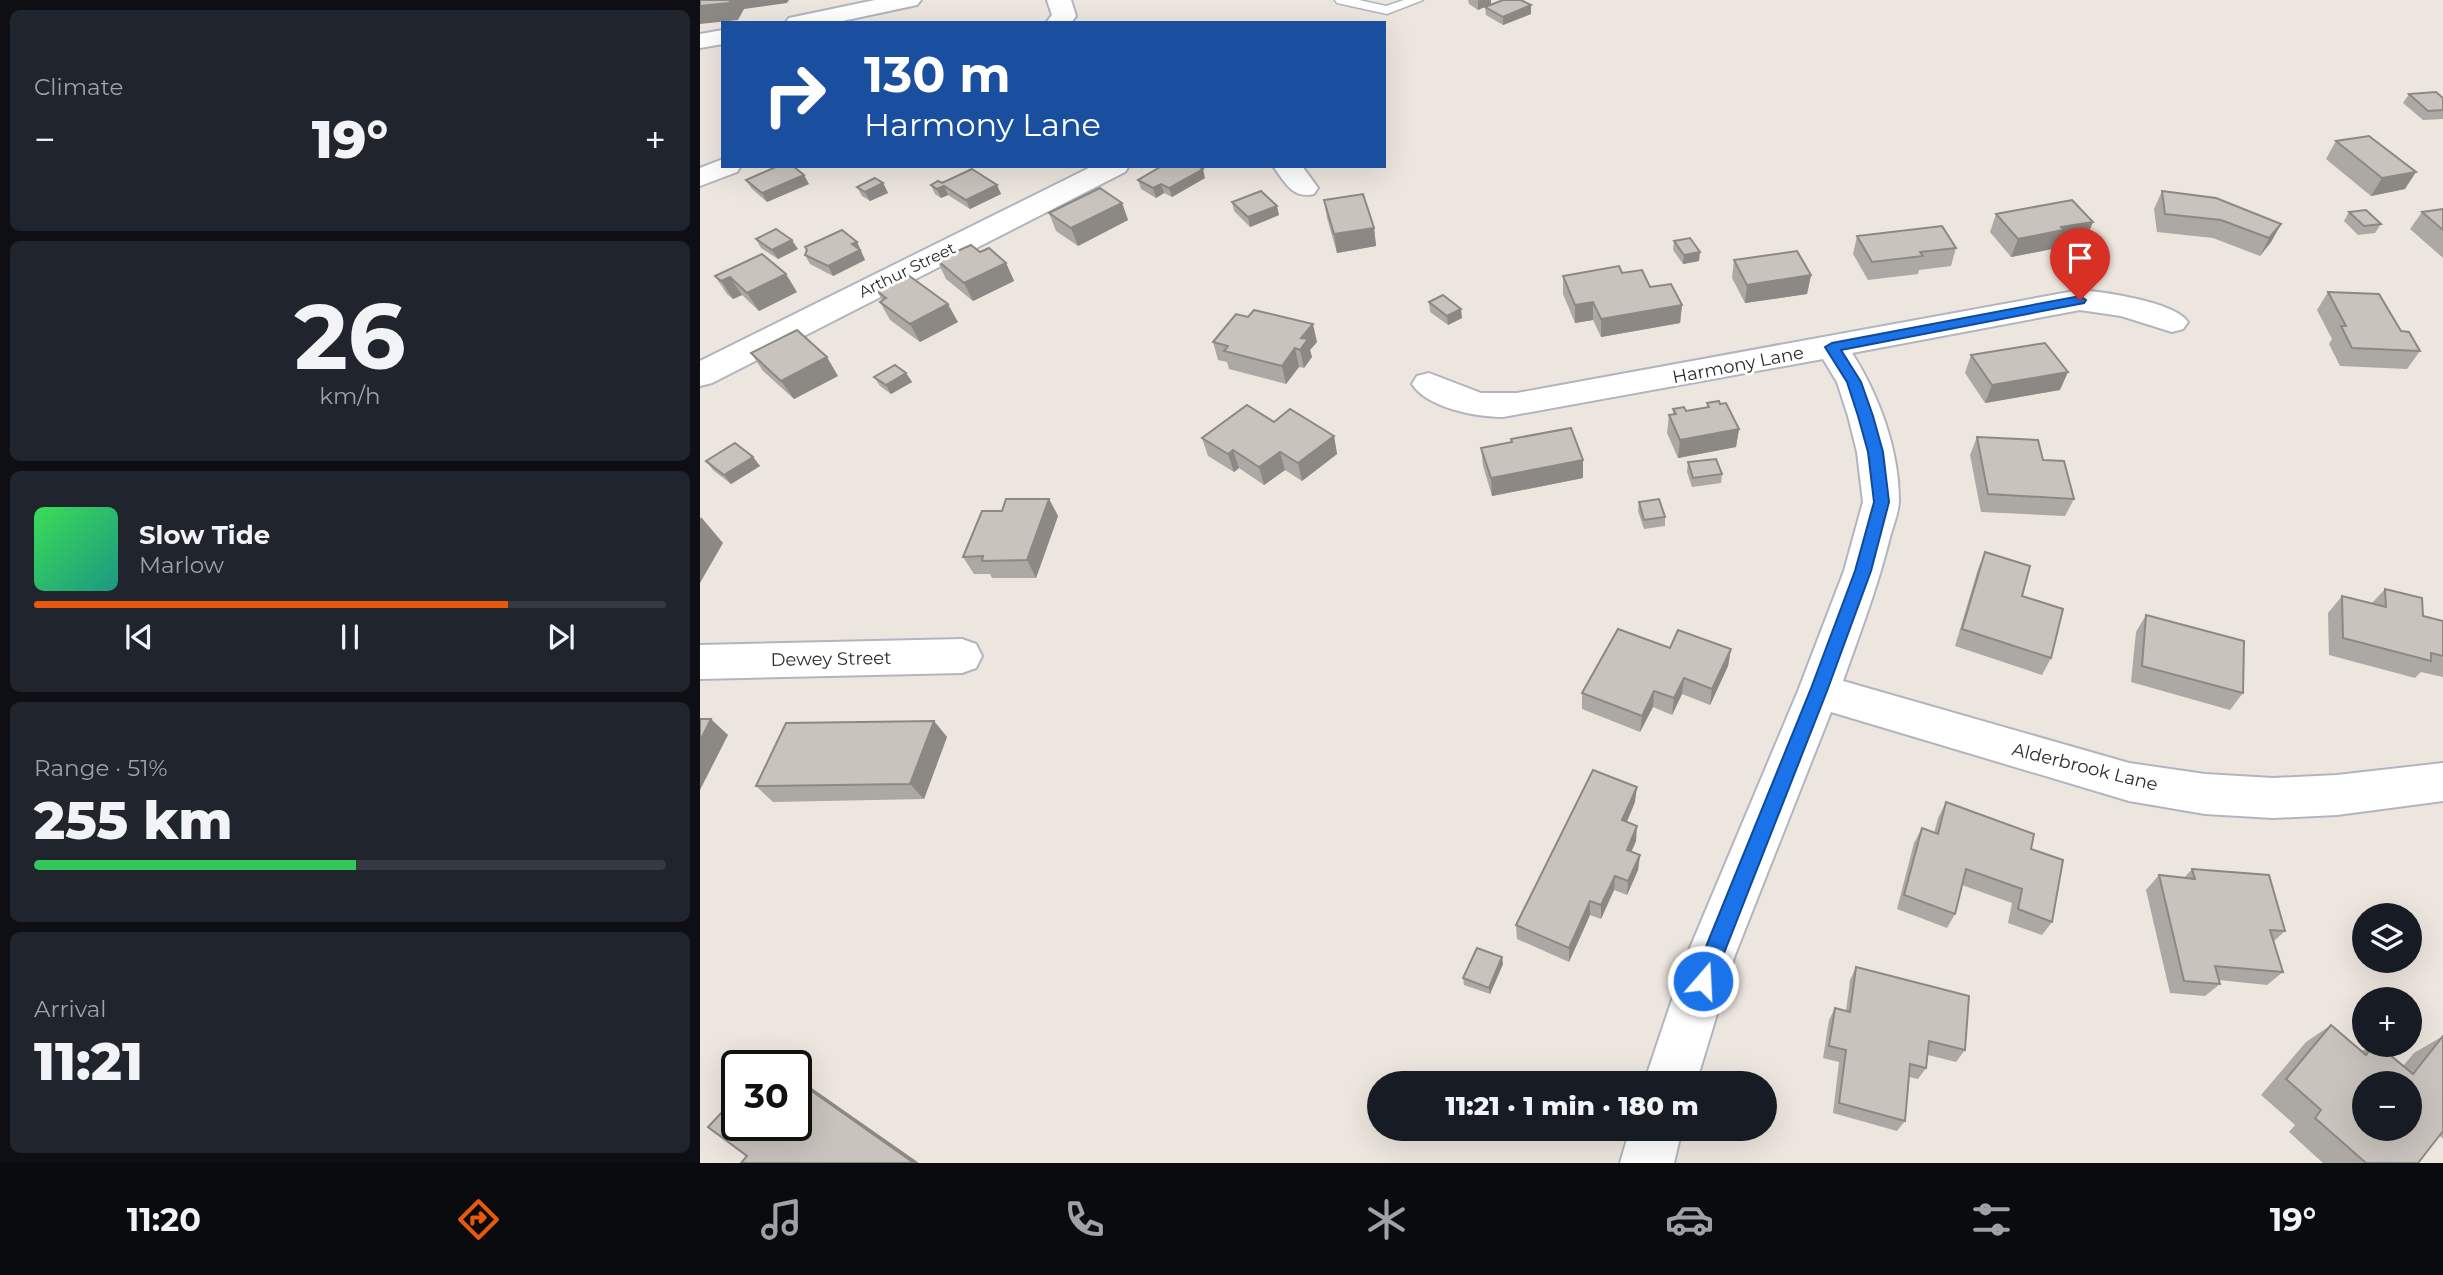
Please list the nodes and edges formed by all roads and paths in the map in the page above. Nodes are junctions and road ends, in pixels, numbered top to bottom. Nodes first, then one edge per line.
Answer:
1 (909, 0) edge
2 (1059, 0) edge
3 (1341, 0) edge
4 (1418, 0) edge
5 (807, 21) edge
6 (1060, 21) edge
7 (721, 37) edge
8 (700, 41) edge
9 (722, 168) edge
10 (1111, 168) edge
11 (1289, 168) edge
12 (700, 178) edge
13 (1304, 188) dead end
14 (2172, 322) dead end
15 (1832, 347) junction
16 (700, 374) edge
17 (1429, 384) dead end
18 (962, 656) dead end
19 (700, 662) edge
20 (1819, 691) junction
21 (2443, 782) edge
22 (1674, 1071) edge
23 (1653, 1141) edge
24 (1647, 1163) edge

1 - 5 street
2 - 6 street
3 - 4 lane
7 - 8 street
9 - 12 street
10 - 16 street, Arthur Street
11 - 13 street
14 - 15 street, Harmony Lane
15 - 17 street, Harmony Lane
15 - 20 street
18 - 19 street, Dewey Street
20 - 21 street, Alderbrook Lane
20 - 22 street
23 - 24 street

